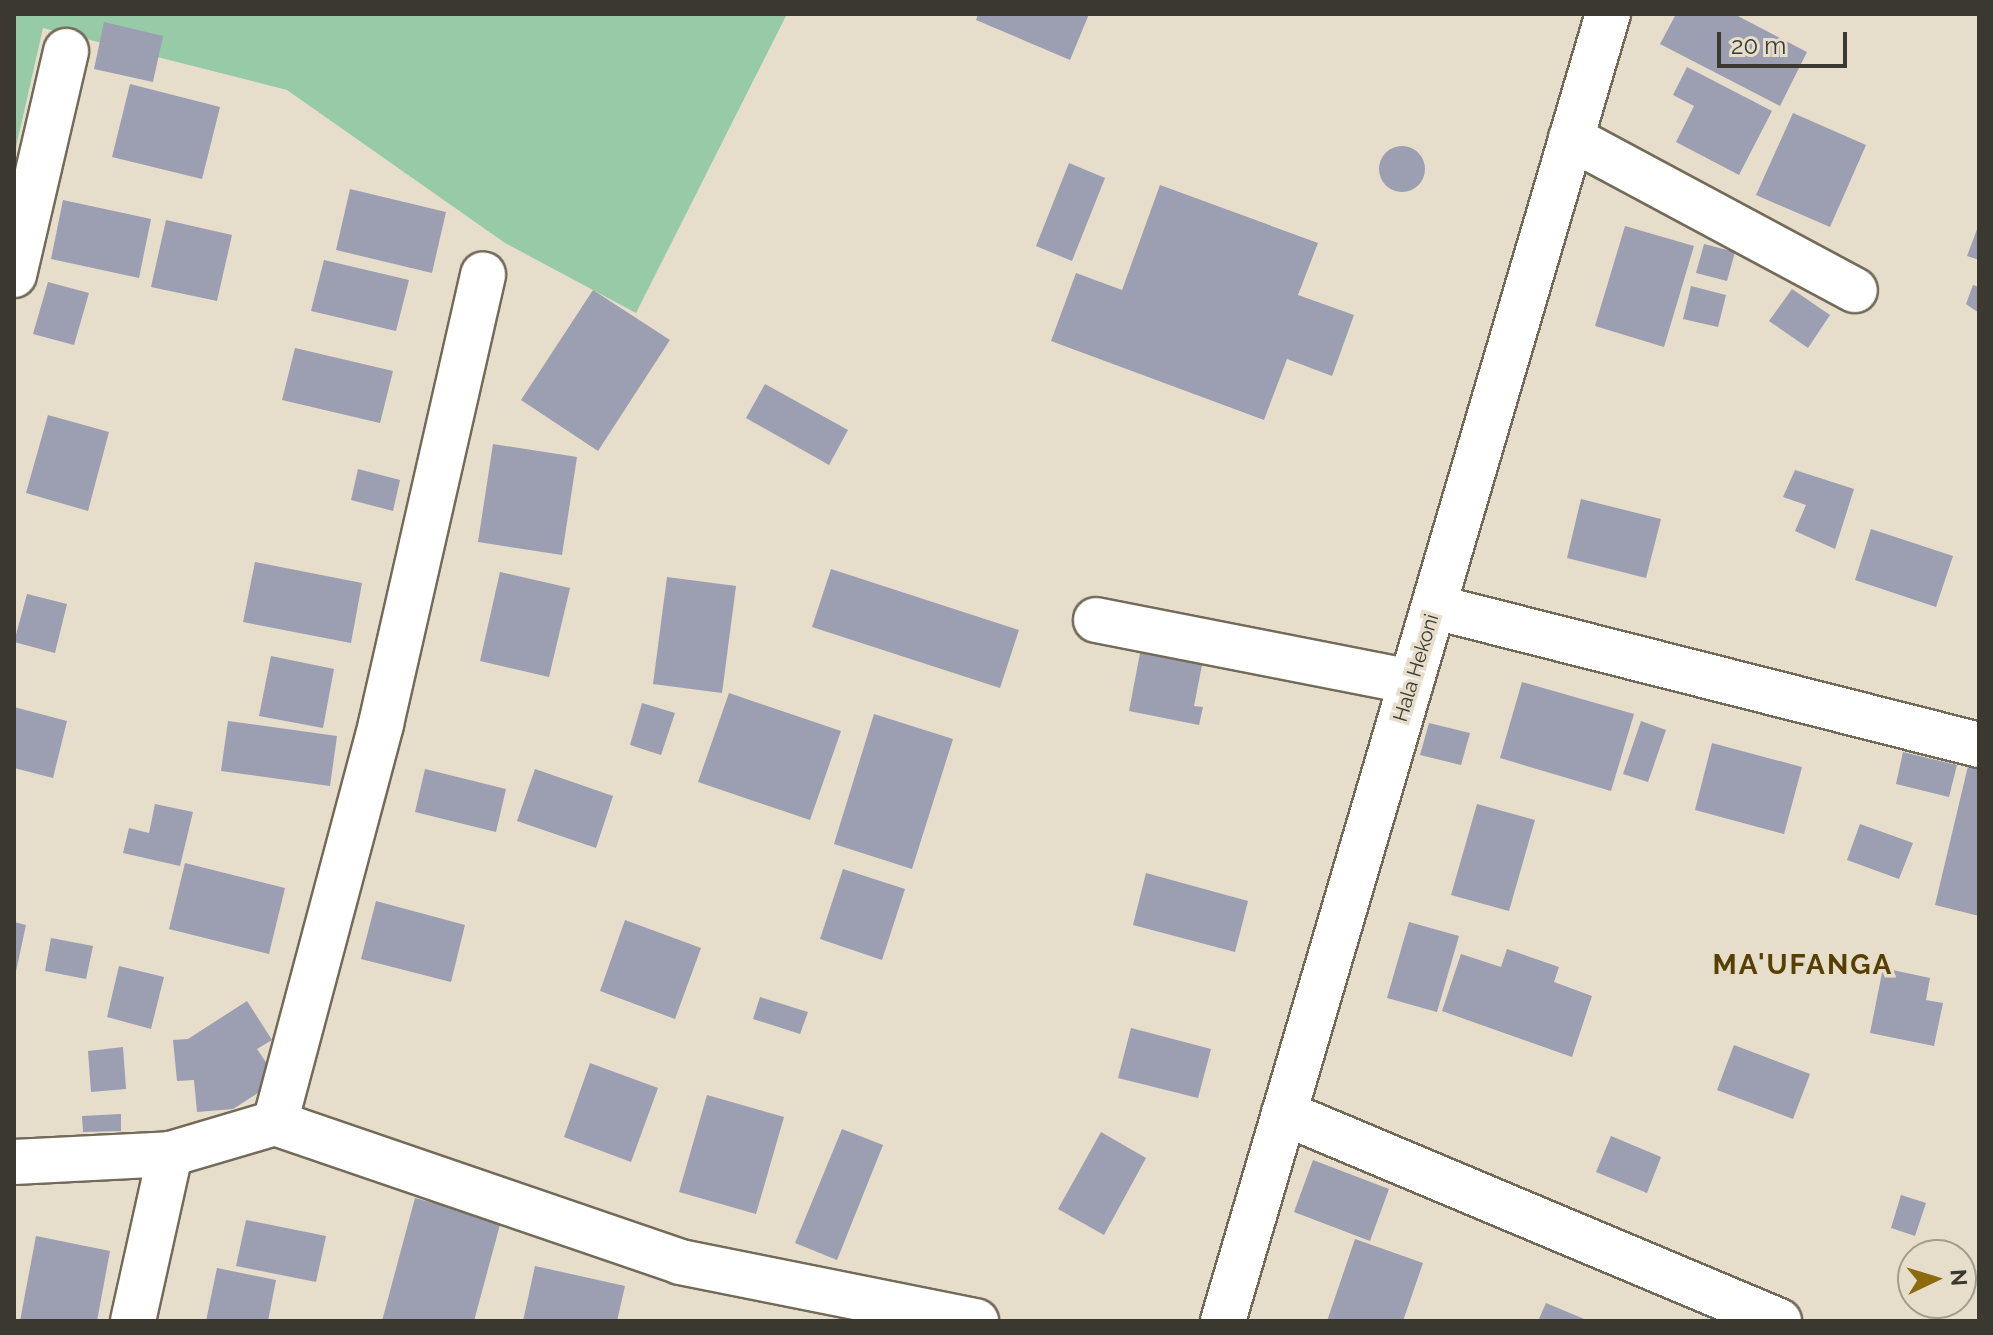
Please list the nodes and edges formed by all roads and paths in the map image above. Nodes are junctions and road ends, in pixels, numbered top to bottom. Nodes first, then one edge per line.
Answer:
1 (1608, 14) edge
2 (66, 51) dead end
3 (1571, 138) junction
4 (483, 274) dead end
5 (14, 275) edge
6 (1855, 290) dead end
7 (1435, 607) junction
8 (1096, 620) dead end
9 (1411, 682) junction
10 (1979, 745) edge
11 (1284, 1113) junction
12 (275, 1123) junction
13 (170, 1154) junction
14 (14, 1162) edge
15 (133, 1321) edge
16 (976, 1321) edge
17 (1223, 1321) edge
18 (1779, 1321) edge

1 - 3 street, Hala Hekoni
2 - 5 street
3 - 6 street
3 - 7 street, Hala Hekoni
4 - 12 street
7 - 9 street, Hala Hekoni
7 - 10 street
8 - 9 street
9 - 11 street, Hala Hekoni
11 - 17 street, Hala Hekoni
11 - 18 street
12 - 13 street
12 - 16 street
13 - 14 street
13 - 15 street

